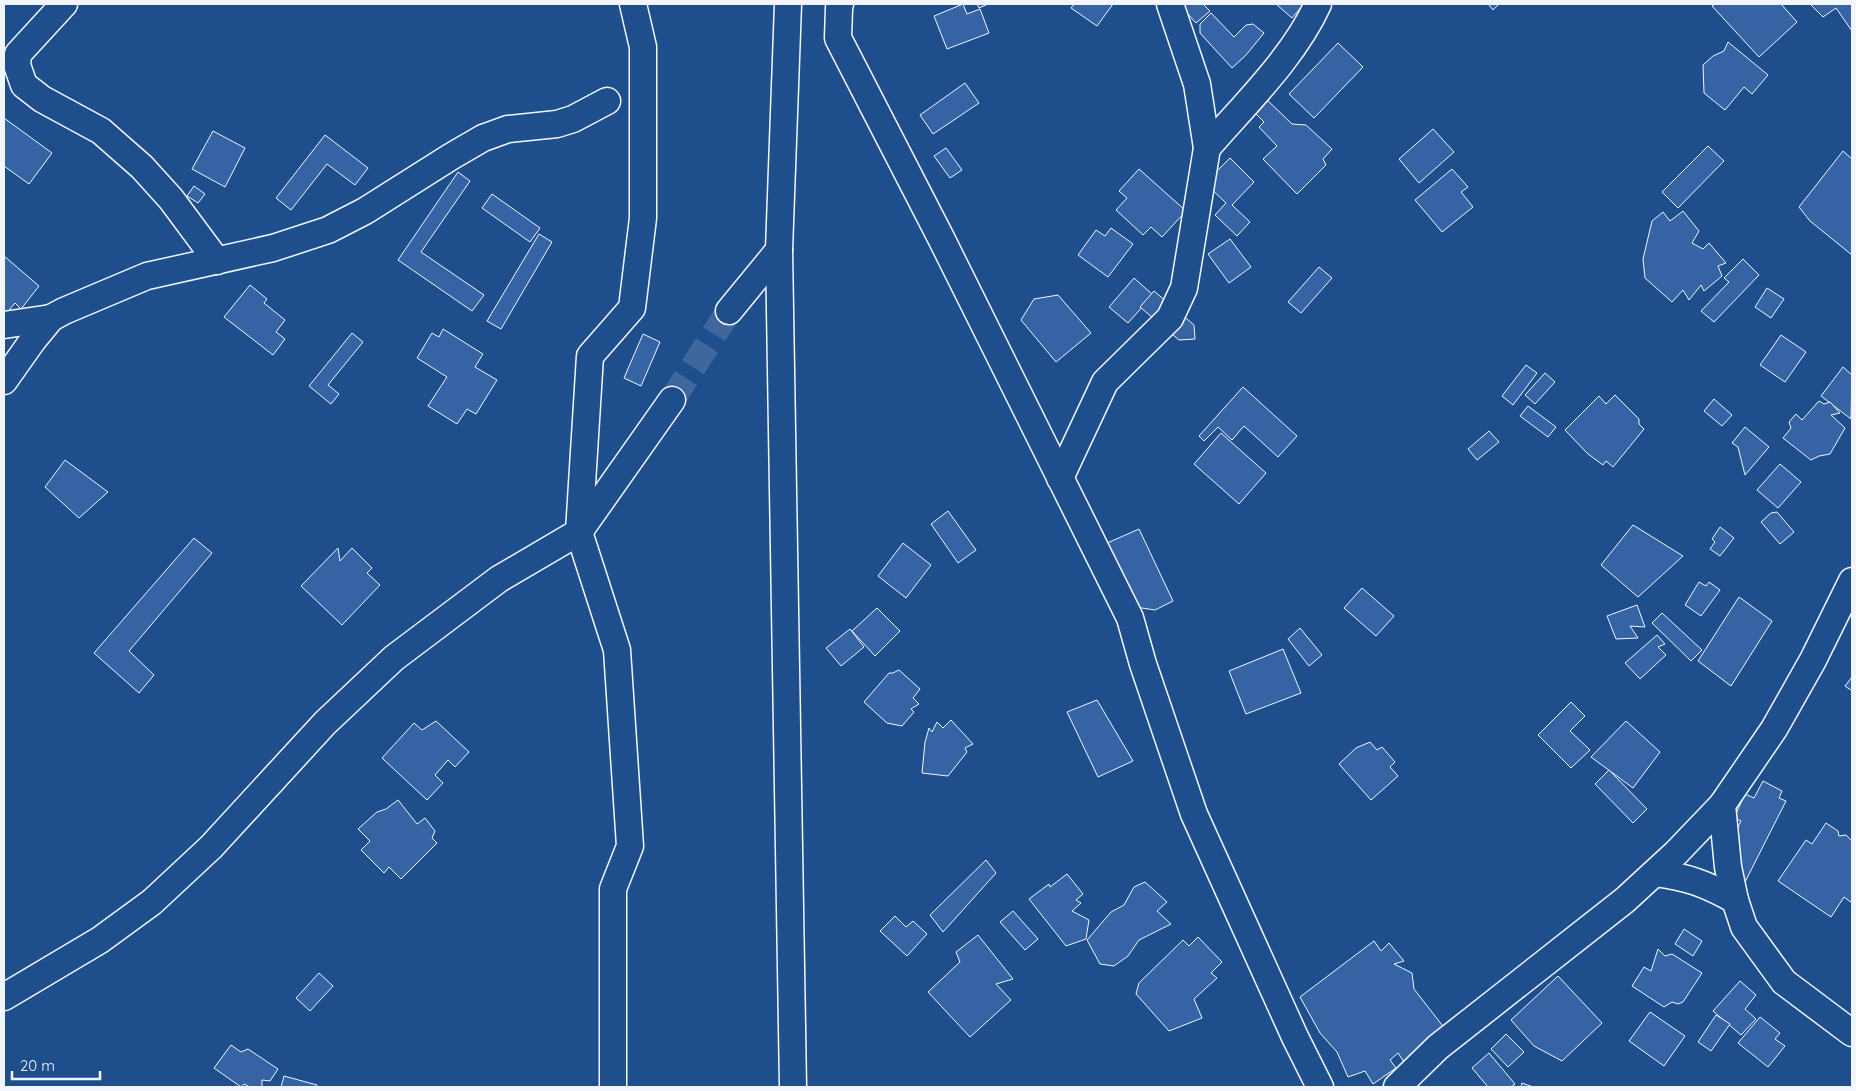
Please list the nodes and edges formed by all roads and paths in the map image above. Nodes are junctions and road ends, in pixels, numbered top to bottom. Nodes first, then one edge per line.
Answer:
1 (64, 4) edge
2 (633, 4) edge
3 (788, 4) edge
4 (840, 4) edge
5 (1170, 4) edge
6 (1318, 4) edge
7 (607, 101) dead end
8 (1206, 148) junction
9 (779, 250) junction
10 (217, 261) junction
11 (729, 311) tunnel mouth
12 (51, 318) junction
13 (4, 325) edge
14 (4, 381) edge
15 (672, 400) tunnel mouth
16 (1060, 478) junction
17 (579, 532) junction
18 (1852, 581) edge
19 (1722, 805) junction
20 (1655, 873) junction
21 (1735, 900) junction
22 (4, 997) edge
23 (1852, 1033) edge
24 (613, 1087) edge
25 (794, 1087) edge
26 (1320, 1087) edge
27 (1397, 1087) edge

1 - 10 street
2 - 17 street
3 - 9 street
4 - 16 street
5 - 8 street
6 - 8 street
7 - 10 street
8 - 16 street
9 - 11 street
9 - 25 street
10 - 12 street
12 - 13 street
12 - 14 street
15 - 17 street
16 - 26 street
17 - 22 street
17 - 24 street
18 - 19 street
19 - 20 street
19 - 21 street
20 - 21 street
20 - 27 street
21 - 23 street

